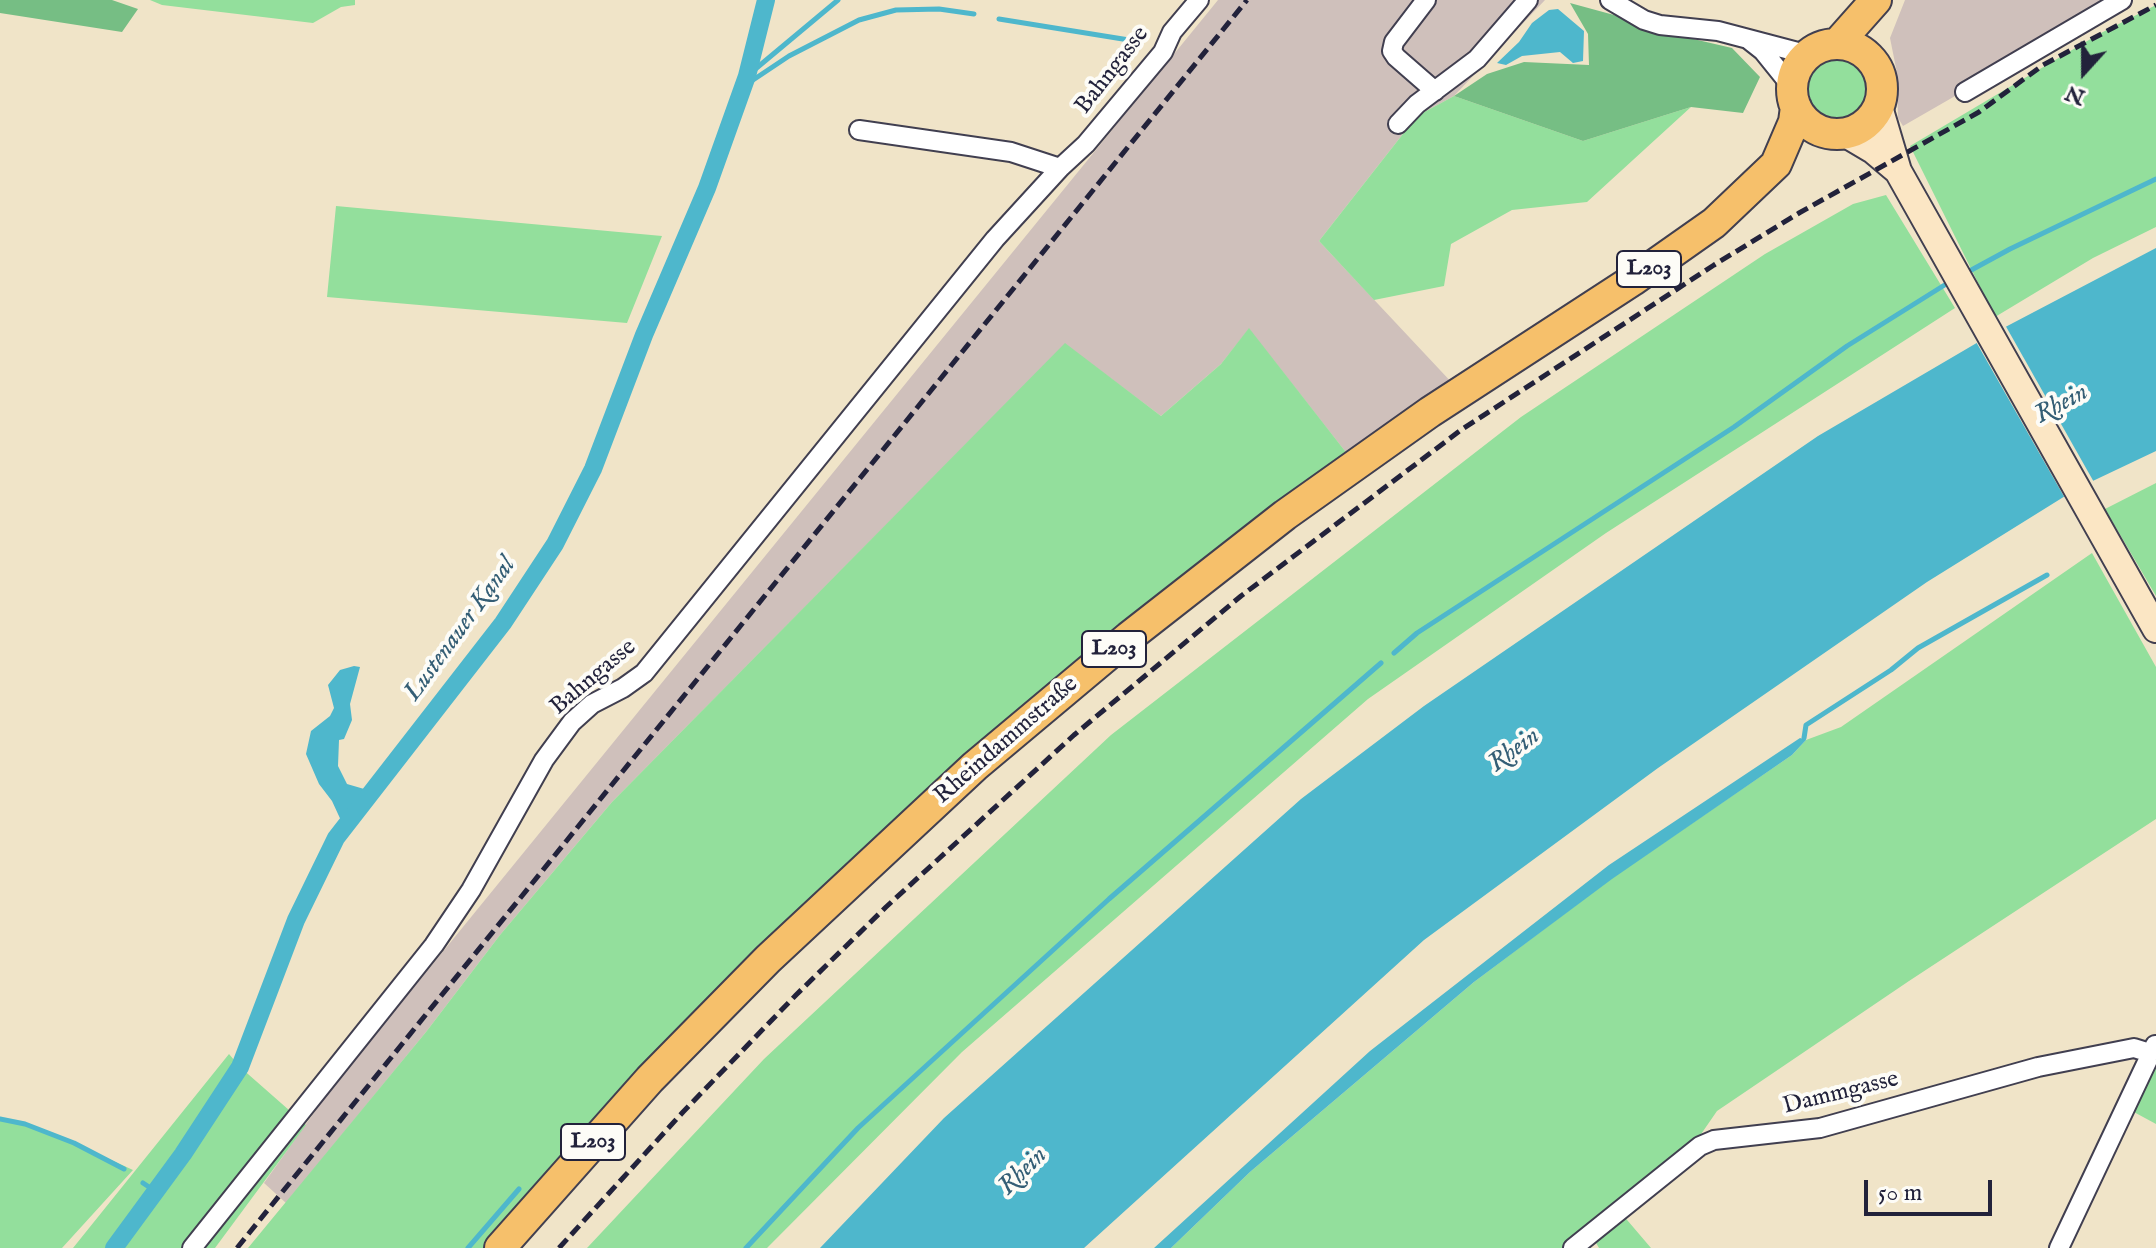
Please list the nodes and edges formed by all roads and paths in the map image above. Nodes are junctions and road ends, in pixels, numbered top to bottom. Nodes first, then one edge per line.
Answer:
1 (1199, 0) edge
2 (1426, 0) edge
3 (1528, 0) edge
4 (1610, 0) edge
5 (1879, 0) edge
6 (2122, 0) edge
7 (1747, 38) junction
8 (1837, 44) junction
9 (1809, 55) junction
10 (1869, 58) junction
11 (1435, 91) junction
12 (1965, 92) dead end
13 (1794, 97) junction
14 (1879, 107) junction
15 (1398, 124) dead end
16 (859, 130) dead end
17 (1835, 133) junction
18 (1776, 164) junction
19 (1060, 168) junction
20 (1898, 171) junction
21 (2156, 629) edge
22 (2153, 1048) edge
23 (192, 1248) edge
24 (500, 1248) edge
25 (1573, 1248) edge
26 (2059, 1248) edge

1 - 19 street, Bahngasse
2 - 11 street
3 - 11 street
4 - 7 street
5 - 8 main road
5 - 10 main road
6 - 12 street
7 - 9 street
7 - 13 street
8 - 9 main road
8 - 10 main road
9 - 13 main road, L203
10 - 14 main road
11 - 15 street
13 - 17 main road
13 - 18 main road, L203
14 - 17 main road, L203
14 - 20 main road
16 - 19 street
17 - 18 main road, L203
17 - 20 main road
18 - 24 main road, Rheindammstraße / L203
19 - 23 street, Bahngasse
20 - 21 main road
22 - 25 street, Dammgasse
22 - 26 street

